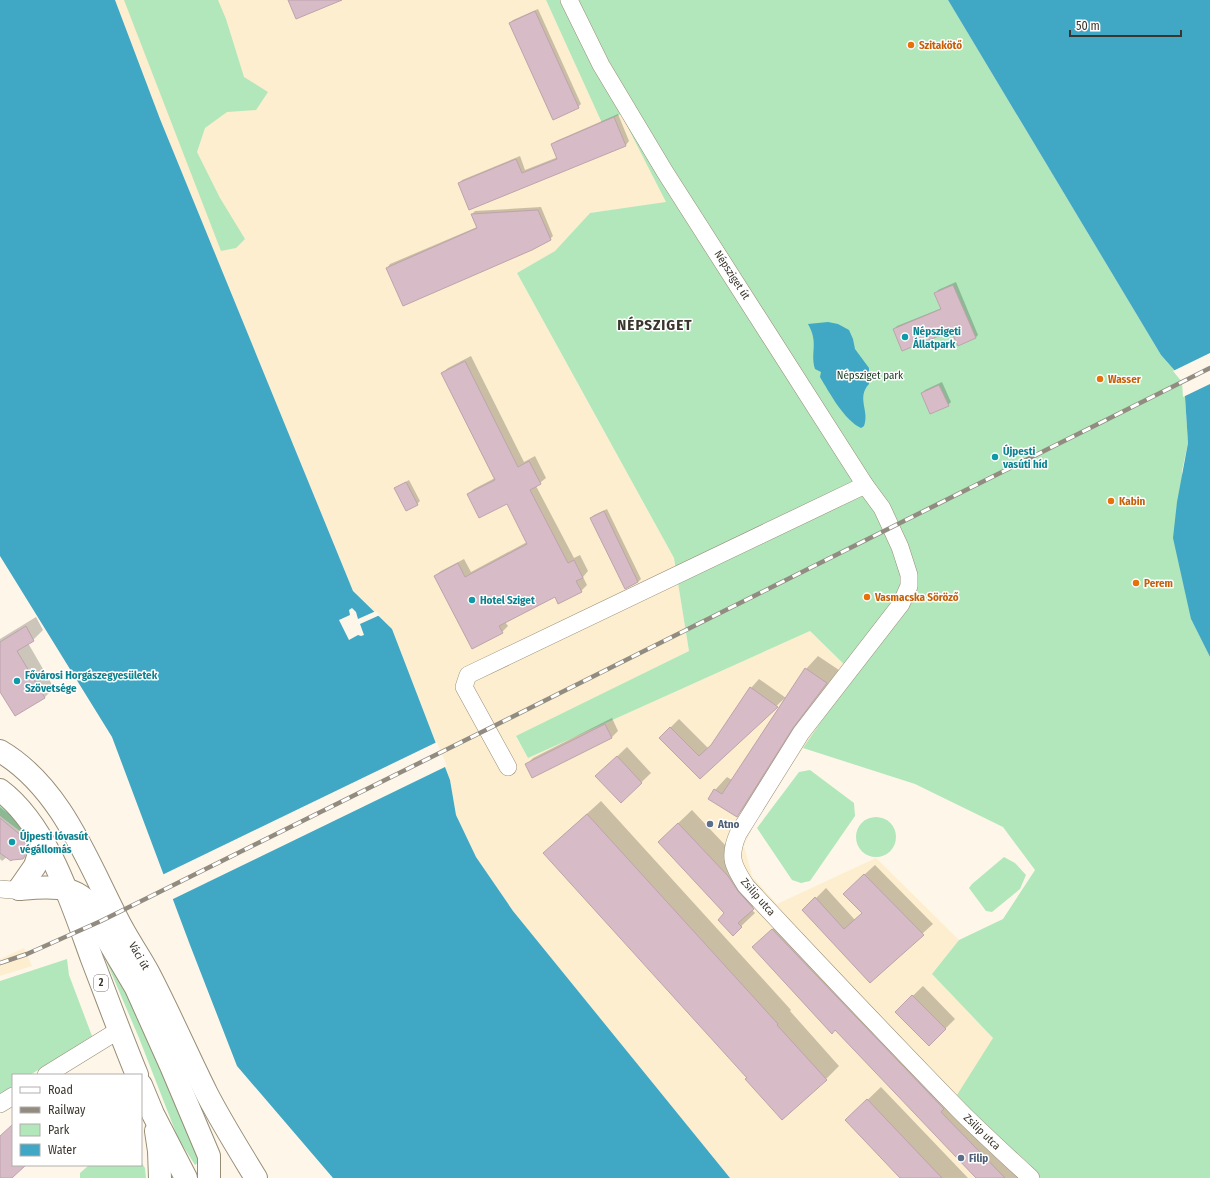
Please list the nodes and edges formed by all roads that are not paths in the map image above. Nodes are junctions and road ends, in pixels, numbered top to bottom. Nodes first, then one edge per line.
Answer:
1 (569, 0) edge
2 (865, 485) junction
3 (900, 547) joint
4 (0, 751) edge
5 (508, 767) dead end
6 (0, 790) edge
7 (43, 841) junction
8 (10, 889) edge
9 (67, 890) junction
10 (122, 929) junction
11 (136, 988) junction
12 (119, 1030) junction
13 (171, 1066) junction
14 (48, 1074) edge
15 (137, 1074) edge
16 (142, 1087) edge
17 (12, 1097) edge
18 (0, 1104) edge
19 (153, 1114) junction
20 (238, 1149) junction
21 (160, 1178) edge
22 (186, 1178) edge
23 (209, 1178) edge
24 (256, 1178) edge
25 (1031, 1178) edge

1 - 2 street, Népsziget út
2 - 3 street, Népsziget út
2 - 5 street
3 - 25 street, Zsilip utca
4 - 10 main road, Váci út
6 - 7 main road, 2
7 - 8 main road
7 - 9 main road, 2
8 - 9 main road
9 - 11 main road
9 - 12 main road, 2
10 - 11 main road
10 - 20 main road, Váci út
11 - 13 main road
12 - 14 street
12 - 15 main road, 2
13 - 20 main road
13 - 23 main road
16 - 19 main road
17 - 18 street
19 - 21 main road
19 - 22 main road
20 - 24 main road, Váci út

